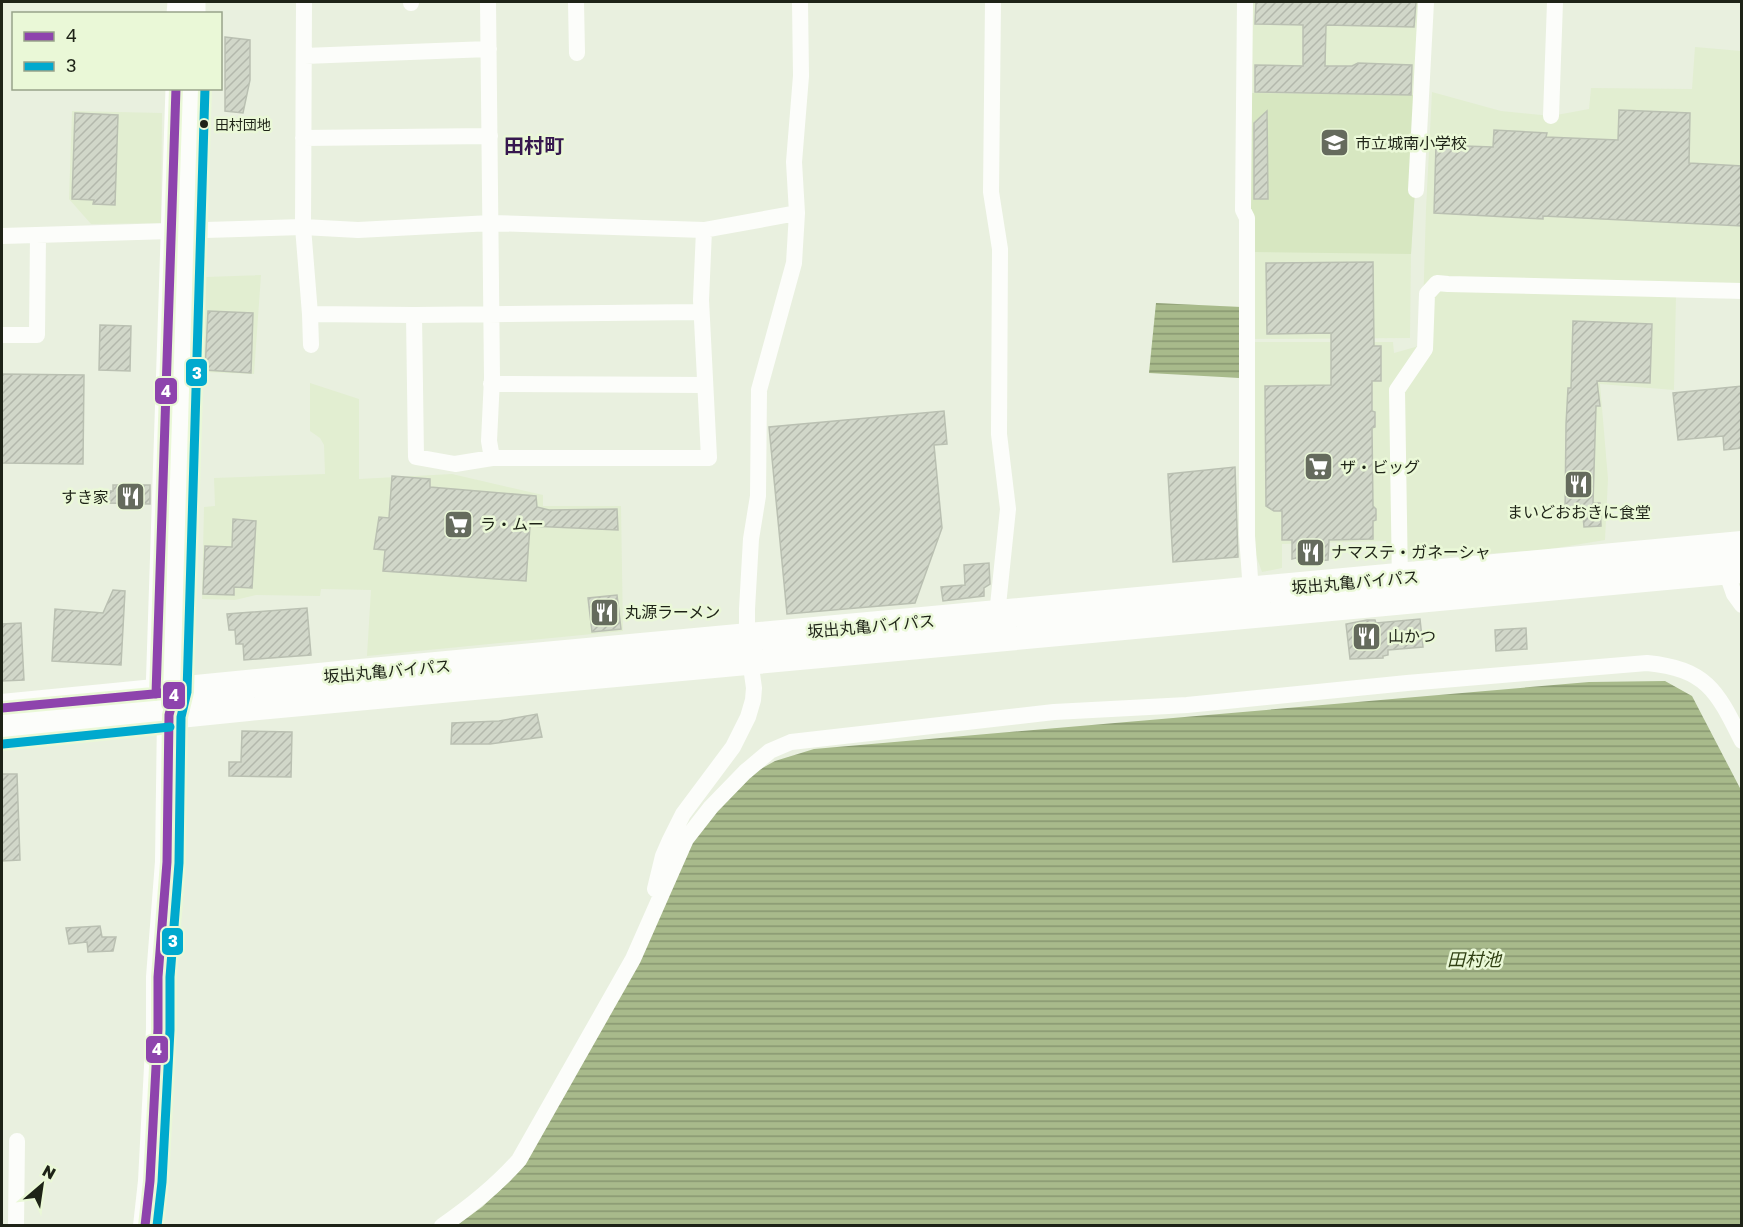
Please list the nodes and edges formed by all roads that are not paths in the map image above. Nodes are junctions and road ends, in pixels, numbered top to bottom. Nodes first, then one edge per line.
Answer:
1 (304, 2) edge
2 (488, 2) edge
3 (576, 2) edge
4 (800, 2) edge
5 (993, 2) edge
6 (1245, 2) edge
7 (1426, 2) edge
8 (1556, 2) edge
9 (489, 49) junction
10 (577, 53) dead end
11 (304, 56) junction
12 (176, 90) edge
13 (193, 90) edge
14 (1551, 116) dead end
15 (490, 136) junction
16 (303, 138) junction
17 (1416, 190) dead end
18 (797, 213) junction
19 (491, 223) junction
20 (303, 227) junction
21 (179, 230) junction
22 (704, 230) junction
23 (2, 236) edge
24 (38, 236) junction
25 (1742, 291) edge
26 (701, 312) junction
27 (310, 314) junction
28 (490, 314) junction
29 (414, 315) junction
30 (2, 335) edge
31 (311, 345) dead end
32 (491, 384) junction
33 (705, 385) junction
34 (492, 458) junction
35 (1742, 545) edge
36 (1734, 570) edge
37 (1400, 589) junction
38 (1251, 592) junction
39 (1742, 605) edge
40 (997, 615) junction
41 (749, 650) junction
42 (167, 701) junction
43 (2, 708) edge
44 (2, 732) edge
45 (1742, 741) edge
46 (653, 913) junction
47 (12, 1150) edge
48 (16, 1226) edge
49 (145, 1226) edge
50 (442, 1226) edge

1 - 11 street
2 - 9 street
3 - 10 street
4 - 18 street
5 - 40 street
6 - 38 street
7 - 17 street
8 - 14 street
9 - 11 street
9 - 15 street
11 - 16 street
12 - 21 street
13 - 21 street
15 - 16 street
15 - 19 street
16 - 20 street
18 - 22 street
18 - 41 street
19 - 20 street
19 - 22 street
19 - 28 street
20 - 21 street
20 - 27 street
21 - 24 street
21 - 42 street
22 - 26 street
23 - 24 street
24 - 30 street
25 - 37 street
26 - 28 street
26 - 33 street
27 - 29 street
27 - 31 street
28 - 29 street
28 - 32 street
29 - 34 street
32 - 33 street
32 - 34 street
33 - 34 street
35 - 37 highway, 坂出丸亀バイパス
36 - 37 highway, 坂出丸亀バイパス
36 - 39 street
37 - 38 highway, 坂出丸亀バイパス
37 - 41 highway, 坂出丸亀バイパス
38 - 40 highway, 坂出丸亀バイパス
40 - 41 highway, 坂出丸亀バイパス
41 - 42 highway, 坂出丸亀バイパス
41 - 46 street
42 - 43 highway, 坂出丸亀バイパス
42 - 44 highway, 坂出丸亀バイパス
42 - 49 main road
45 - 46 street
46 - 50 street
47 - 48 street

